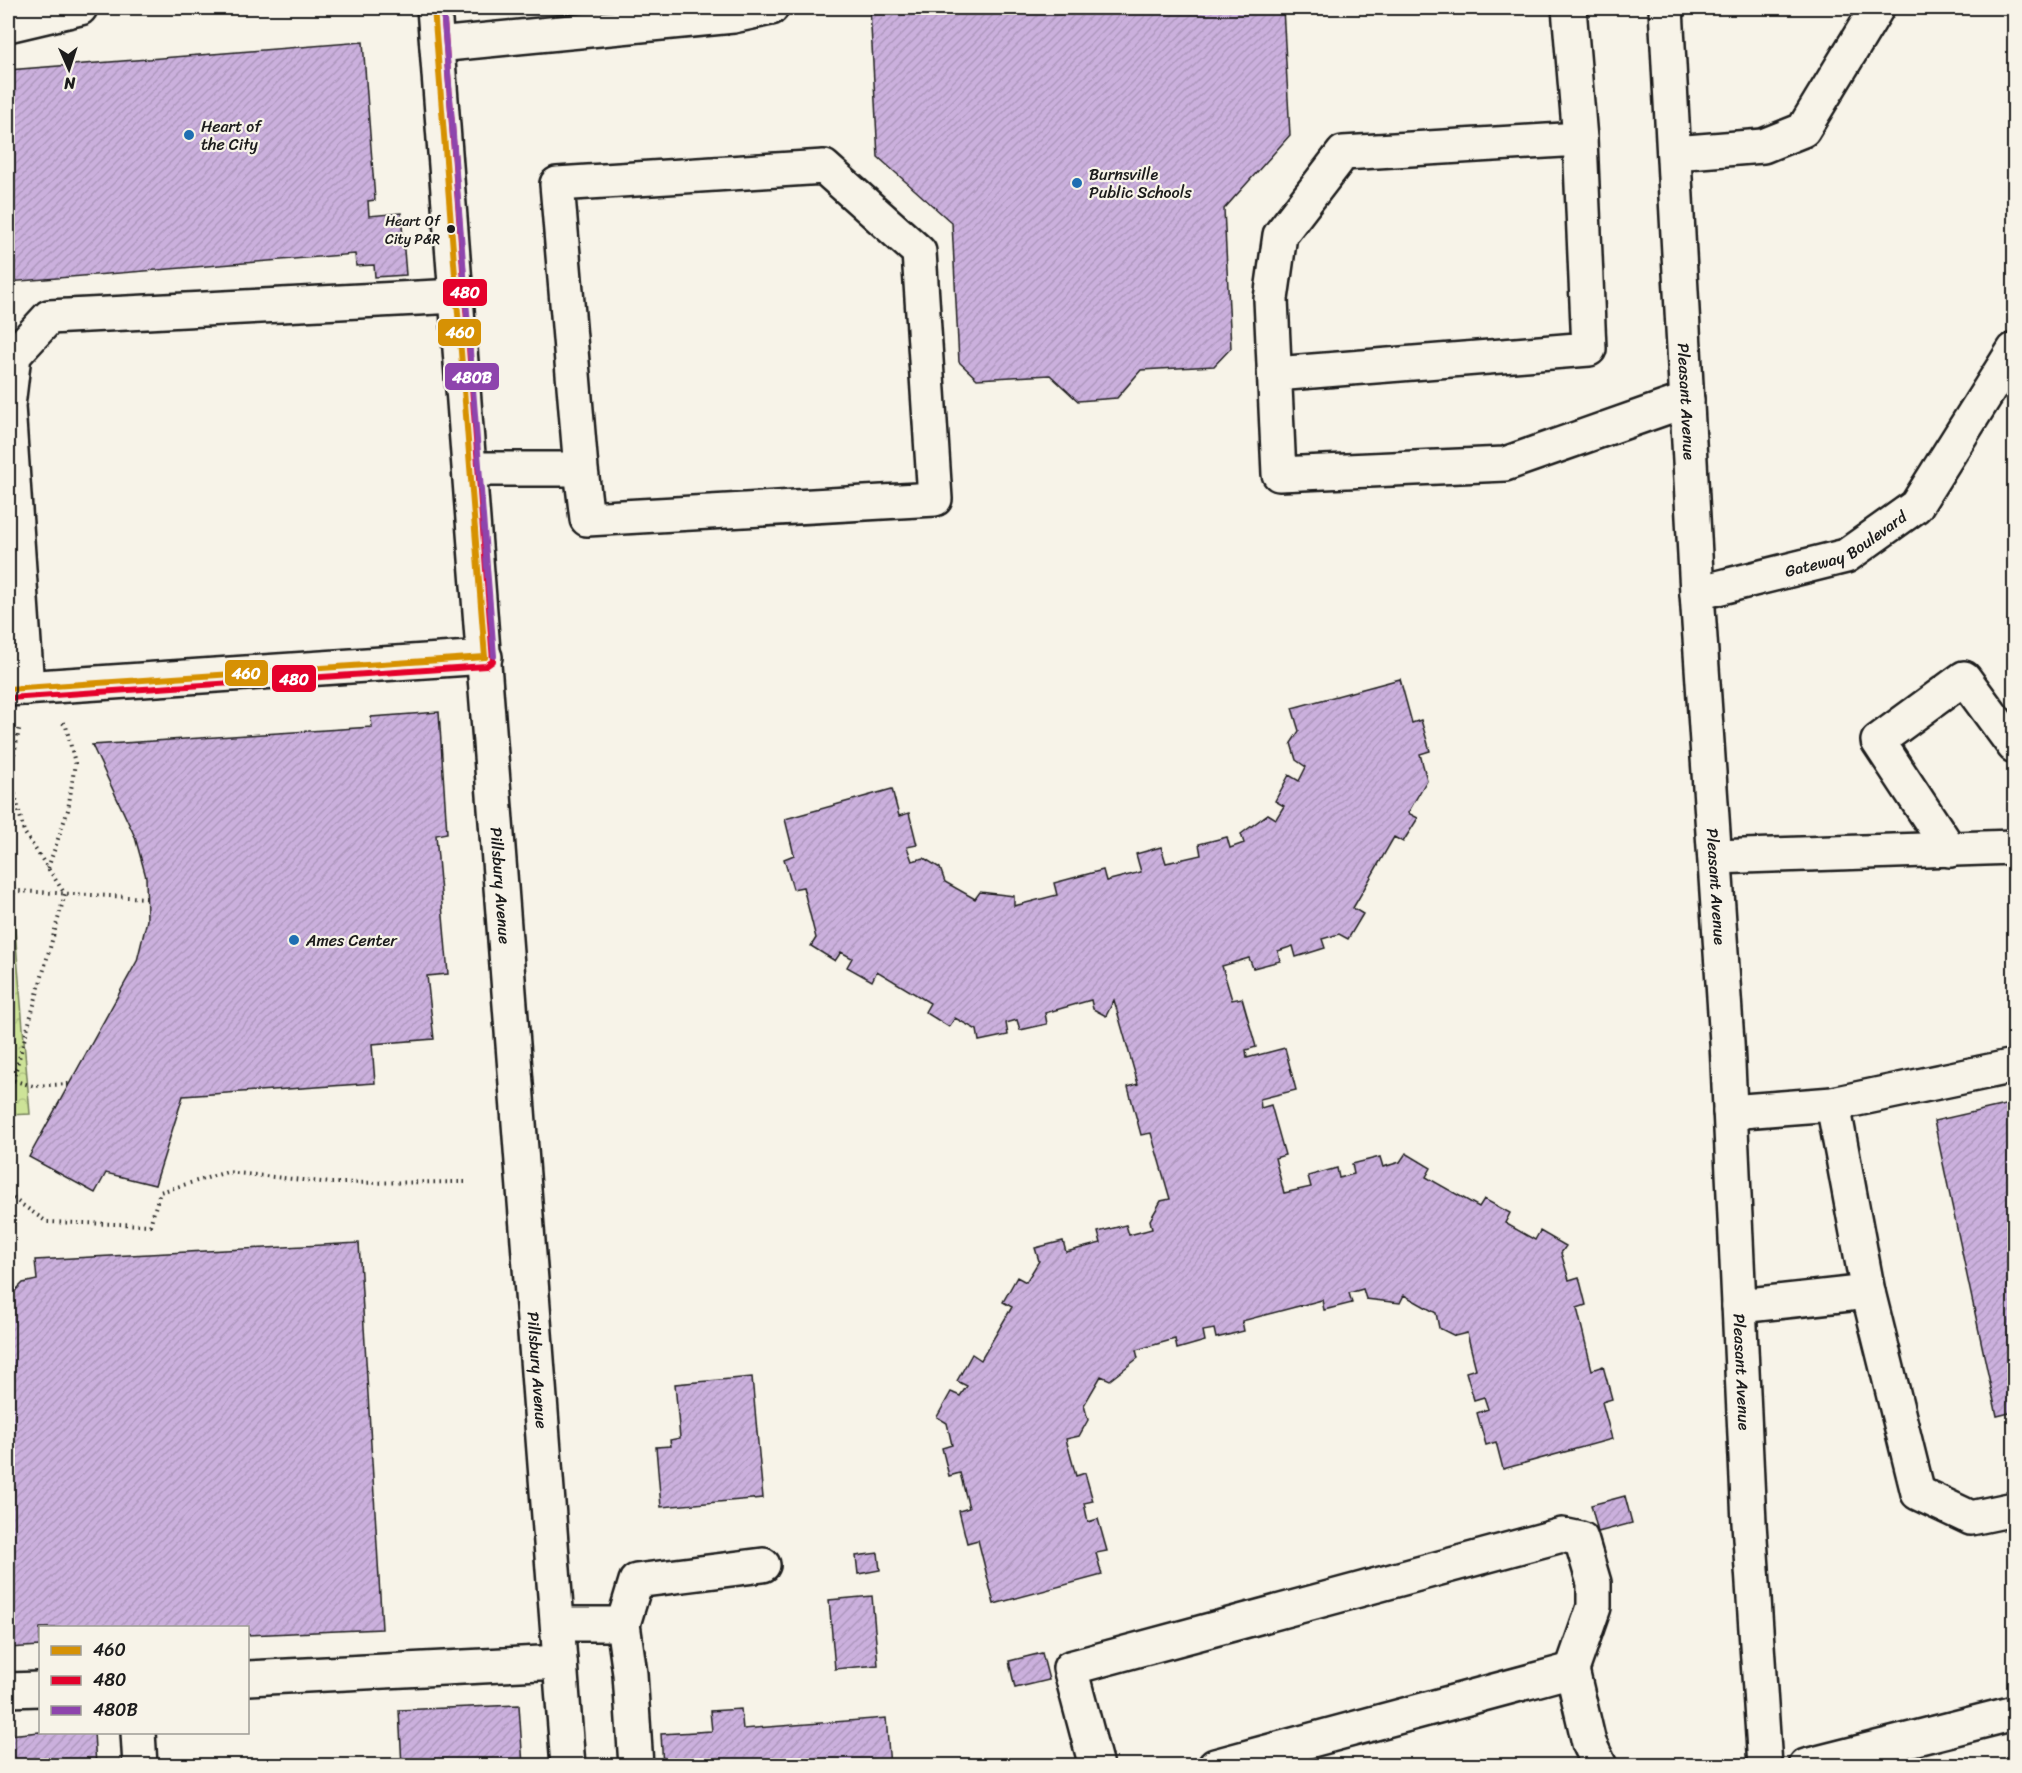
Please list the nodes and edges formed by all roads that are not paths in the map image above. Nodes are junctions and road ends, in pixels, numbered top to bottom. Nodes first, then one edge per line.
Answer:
1 (80, 8) edge
2 (434, 8) edge
3 (771, 8) edge
4 (1569, 8) edge
5 (1666, 8) edge
6 (1869, 10) edge
7 (576, 19) edge
8 (8, 25) edge
9 (437, 45) junction
10 (1580, 139) junction
11 (1674, 153) junction
12 (457, 296) junction
13 (2014, 350) edge
14 (1275, 374) junction
15 (1687, 400) junction
16 (470, 469) junction
17 (581, 469) junction
18 (1697, 593) junction
19 (485, 657) junction
20 (17, 689) edge
21 (2014, 746) edge
22 (2014, 847) edge
23 (1950, 850) junction
24 (1715, 857) junction
25 (2014, 1066) edge
26 (1833, 1104) junction
27 (1731, 1112) junction
28 (1868, 1292) junction
29 (1739, 1306) junction
30 (2014, 1509) edge
31 (763, 1565) dead end
32 (623, 1623) junction
33 (558, 1624) junction
34 (560, 1662) junction
35 (1572, 1670) junction
36 (249, 1678) edge
37 (39, 1689) edge
38 (8, 1690) edge
39 (2014, 1713) edge
40 (138, 1734) edge
41 (140, 1766) edge
42 (568, 1766) edge
43 (636, 1766) edge
44 (1096, 1766) edge
45 (1215, 1766) edge
46 (1600, 1766) edge
47 (1765, 1766) edge
48 (1806, 1766) edge

1 - 8 street
2 - 9 street, Pillsbury Avenue
3 - 7 street
4 - 10 street
5 - 11 street, Pleasant Avenue
6 - 11 street
7 - 9 street
9 - 12 street, Pillsbury Avenue
10 - 14 street
10 - 14 street
11 - 15 street, Pleasant Avenue
12 - 16 street, Pillsbury Avenue
12 - 20 street
13 - 18 street, Gateway Boulevard
14 - 15 street
15 - 18 street, Pleasant Avenue
16 - 17 street
16 - 19 street, Pillsbury Avenue
17 - 17 street
18 - 24 street, Pleasant Avenue
19 - 20 street
19 - 33 street, Pillsbury Avenue
21 - 23 street
22 - 23 street
23 - 24 street
24 - 27 street, Pleasant Avenue
25 - 26 street
26 - 27 street
26 - 28 street
27 - 29 street, Pleasant Avenue
28 - 29 street
28 - 30 street
29 - 47 street, Pleasant Avenue
31 - 32 street
32 - 33 street
32 - 43 street
33 - 34 street, Pillsbury Avenue
34 - 36 street
34 - 42 street, Pillsbury Avenue
35 - 44 street
35 - 45 street
35 - 46 street
37 - 38 street
39 - 48 street
40 - 41 street

